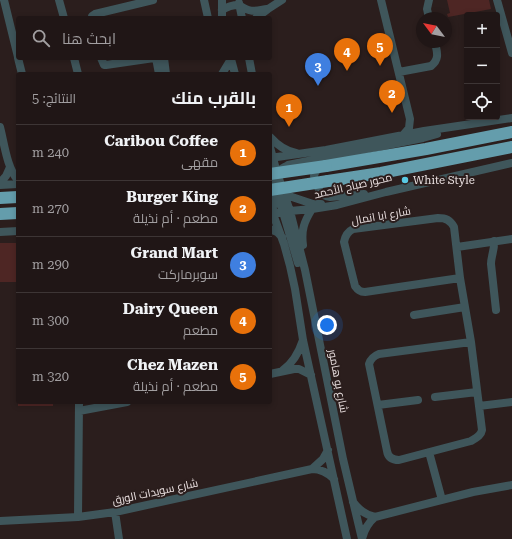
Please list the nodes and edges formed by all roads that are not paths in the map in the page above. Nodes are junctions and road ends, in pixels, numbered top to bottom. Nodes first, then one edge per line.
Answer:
1 (4, 0) edge
2 (59, 0) edge
3 (153, 0) edge
4 (204, 0) edge
5 (222, 0) edge
6 (282, 0) edge
7 (381, 0) edge
8 (428, 0) edge
9 (497, 0) edge
10 (238, 2) edge
11 (268, 9) junction
12 (428, 12) edge
13 (222, 14) edge
14 (63, 16) edge
15 (92, 16) edge
16 (208, 16) edge
17 (242, 16) edge
18 (259, 16) edge
19 (437, 48) edge
20 (16, 50) edge
21 (512, 53) edge
22 (18, 60) edge
23 (74, 60) edge
24 (102, 60) edge
25 (141, 60) edge
26 (156, 60) edge
27 (164, 60) edge
28 (230, 60) edge
29 (231, 60) edge
30 (249, 60) edge
31 (22, 72) edge
32 (78, 72) edge
33 (159, 72) edge
34 (166, 72) edge
35 (223, 72) edge
36 (235, 72) edge
37 (252, 72) edge
38 (399, 72) junction
39 (512, 118) edge
40 (410, 119) junction
41 (0, 127) edge
42 (448, 128) junction
43 (424, 132) junction
44 (512, 132) edge
45 (403, 136) junction
46 (272, 139) edge
47 (512, 147) edge
48 (301, 154) junction
49 (272, 158) edge
50 (330, 161) junction
51 (512, 163) edge
52 (10, 167) junction
53 (274, 173) edge
54 (272, 174) edge
55 (16, 178) edge
56 (0, 184) edge
57 (16, 184) edge
58 (272, 187) edge
59 (272, 188) edge
60 (272, 189) edge
61 (386, 192) junction
62 (285, 195) junction
63 (0, 198) edge
64 (16, 198) edge
65 (337, 205) junction
66 (312, 209) junction
67 (272, 211) edge
68 (287, 211) junction
69 (16, 213) edge
70 (272, 213) edge
71 (0, 214) edge
72 (272, 230) edge
73 (16, 231) edge
74 (0, 232) edge
75 (282, 238) junction
76 (512, 239) edge
77 (494, 241) junction
78 (457, 247) junction
79 (460, 278) junction
80 (308, 288) junction
81 (465, 307) junction
82 (496, 310) dead end
83 (414, 315) dead end
84 (303, 340) junction
85 (471, 342) junction
86 (281, 372) junction
87 (272, 374) edge
88 (311, 375) junction
89 (477, 392) junction
90 (435, 397) dead end
91 (418, 400) dead end
92 (512, 402) edge
93 (79, 404) edge
94 (116, 404) edge
95 (378, 405) junction
96 (479, 406) junction
97 (79, 411) junction
98 (328, 450) junction
99 (429, 452) junction
100 (312, 469) junction
101 (334, 479) junction
102 (512, 485) edge
103 (442, 500) junction
104 (353, 501) junction
105 (115, 512) junction
106 (78, 517) junction
107 (375, 517) junction
108 (0, 522) edge
109 (119, 539) edge
110 (347, 539) edge
111 (362, 539) edge

1 - 20 street
2 - 14 street
3 - 15 street
4 - 16 street
5 - 13 street
6 - 11 street
7 - 38 street
8 - 12 street
9 - 21 street
10 - 11 street
10 - 13 street
10 - 17 street
11 - 18 street
19 - 38 street
22 - 31 street
23 - 32 street
24 - 25 street
26 - 33 street
27 - 34 street
28 - 35 street
29 - 36 street
30 - 37 street
38 - 40 street
39 - 42 street
40 - 43 street
40 - 45 street
41 - 52 street
42 - 43 street
42 - 50 street
43 - 45 street
44 - 50 highway, محور صباح الأحمد
45 - 48 street
46 - 48 street
47 - 58 highway, محور صباح الأحمد, bridge
48 - 49 street
49 - 53 street, شارع بو هامور
49 - 54 street
50 - 53 highway, محور صباح الأحمد, bridge
50 - 61 street
51 - 61 street, محور صباح الأحمد
52 - 55 street
52 - 56 street
53 - 62 street, شارع بو هامور
56 - 57 street
59 - 62 street
60 - 68 street
61 - 65 street, محور صباح الأحمد
62 - 65 street
62 - 68 street, شارع بو هامور
63 - 64 highway
65 - 66 street, محور صباح الأحمد
66 - 68 street, محور صباح الأحمد
66 - 80 street
67 - 68 street, محور صباح الأحمد
68 - 80 street, شارع بو هامور
69 - 71 highway
70 - 75 street
72 - 75 street
73 - 74 street
75 - 84 street
76 - 77 street
77 - 78 street
77 - 82 street
78 - 79 street, شارع ابا انمال
78 - 79 street, شارع ابا انمال
79 - 81 street, شارع ابا انمال
80 - 104 street, شارع بو هامور
81 - 83 street
81 - 85 street, شارع ابا انمال
84 - 86 street
84 - 88 street
85 - 89 street, شارع ابا انمال
85 - 95 street, شارع ابا انمال
86 - 87 street
86 - 88 street
88 - 98 street
89 - 90 street
89 - 96 street, شارع ابا انمال
91 - 95 street
92 - 96 street
93 - 97 street
94 - 97 street
95 - 99 street, شارع ابا انمال
96 - 99 street, شارع ابا انمال
97 - 106 street
98 - 100 street
98 - 101 street
99 - 103 street
100 - 101 street
100 - 105 street, شارع سويدات الورق
101 - 110 street
102 - 103 street
103 - 107 street
104 - 107 street
104 - 111 street, شارع بو هامور
105 - 106 street, شارع سويدات الورق
105 - 109 street
106 - 108 street, شارع سويدات الورق
107 - 111 street

